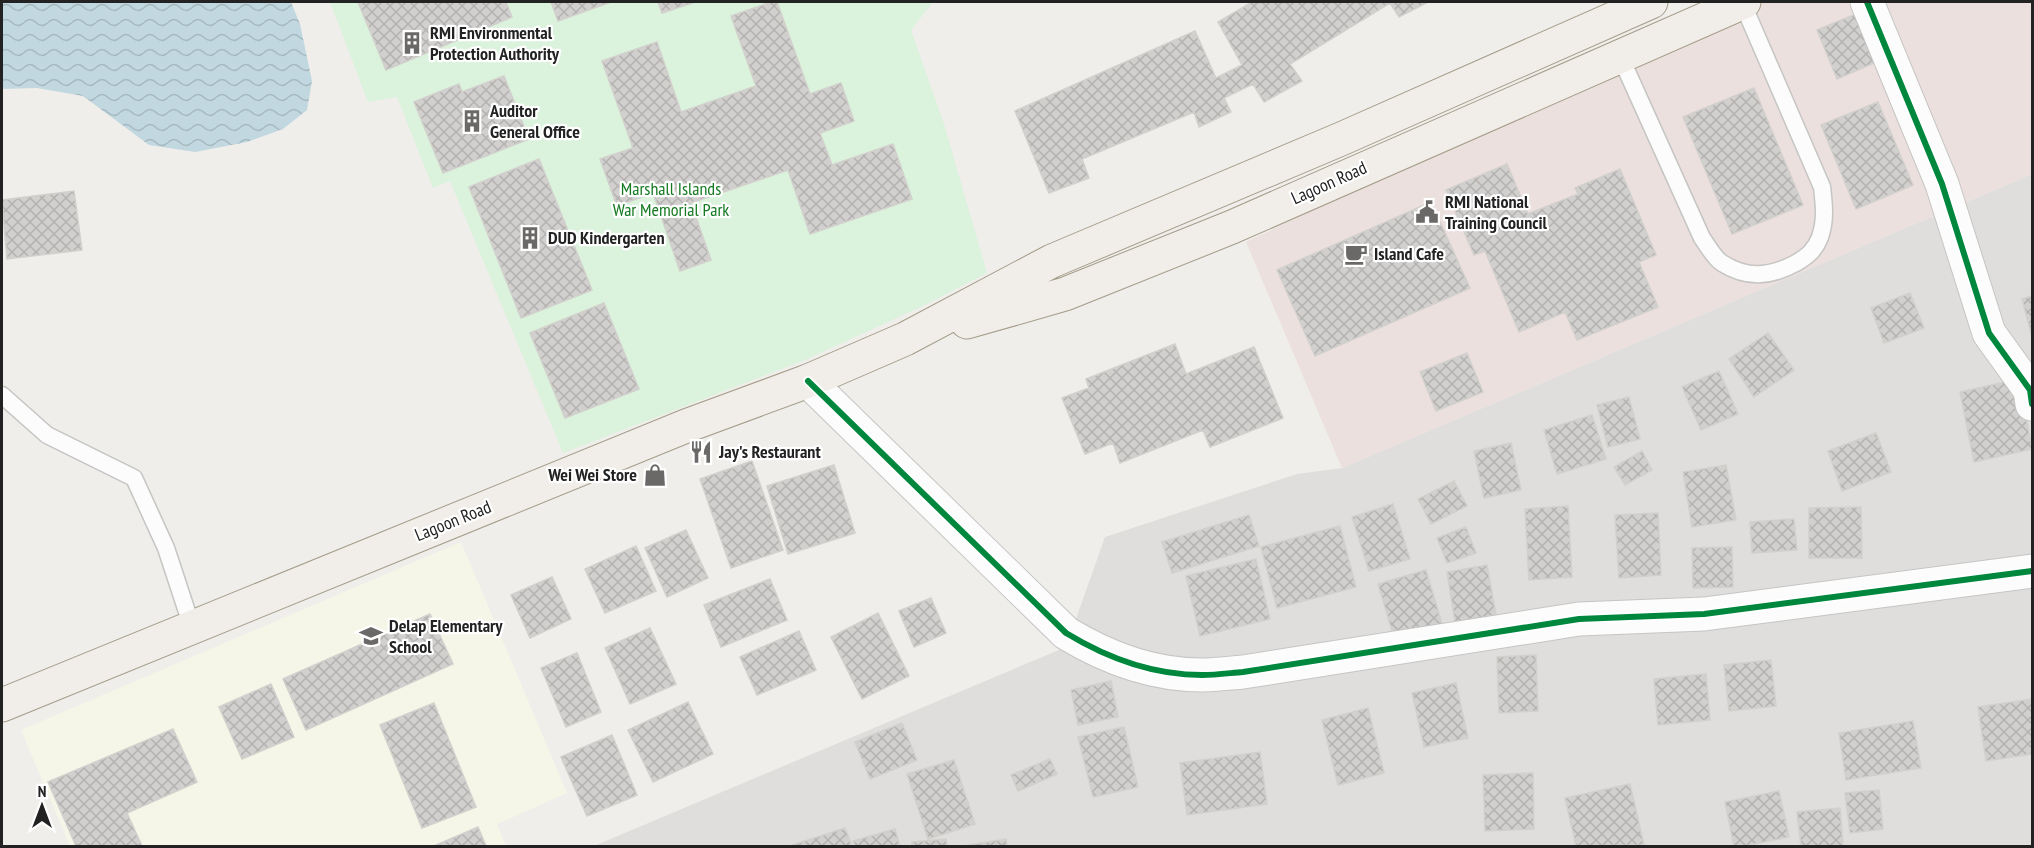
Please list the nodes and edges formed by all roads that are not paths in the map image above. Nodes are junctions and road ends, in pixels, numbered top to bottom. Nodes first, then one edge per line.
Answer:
1 (1650, 2) edge
2 (1743, 2) edge
3 (1867, 2) edge
4 (1620, 56) junction
5 (905, 339) junction
6 (808, 381) junction
7 (2, 394) edge
8 (2032, 404) edge
9 (2032, 572) edge
10 (192, 627) junction
11 (2, 705) edge

1 - 5 main road, Lagoon Road
2 - 4 main road, Lagoon Road
2 - 4 lane
3 - 8 street
4 - 5 main road, Lagoon Road
5 - 6 main road, Lagoon Road
6 - 9 street
6 - 10 main road, Lagoon Road
7 - 10 lane
10 - 11 main road, Lagoon Road

